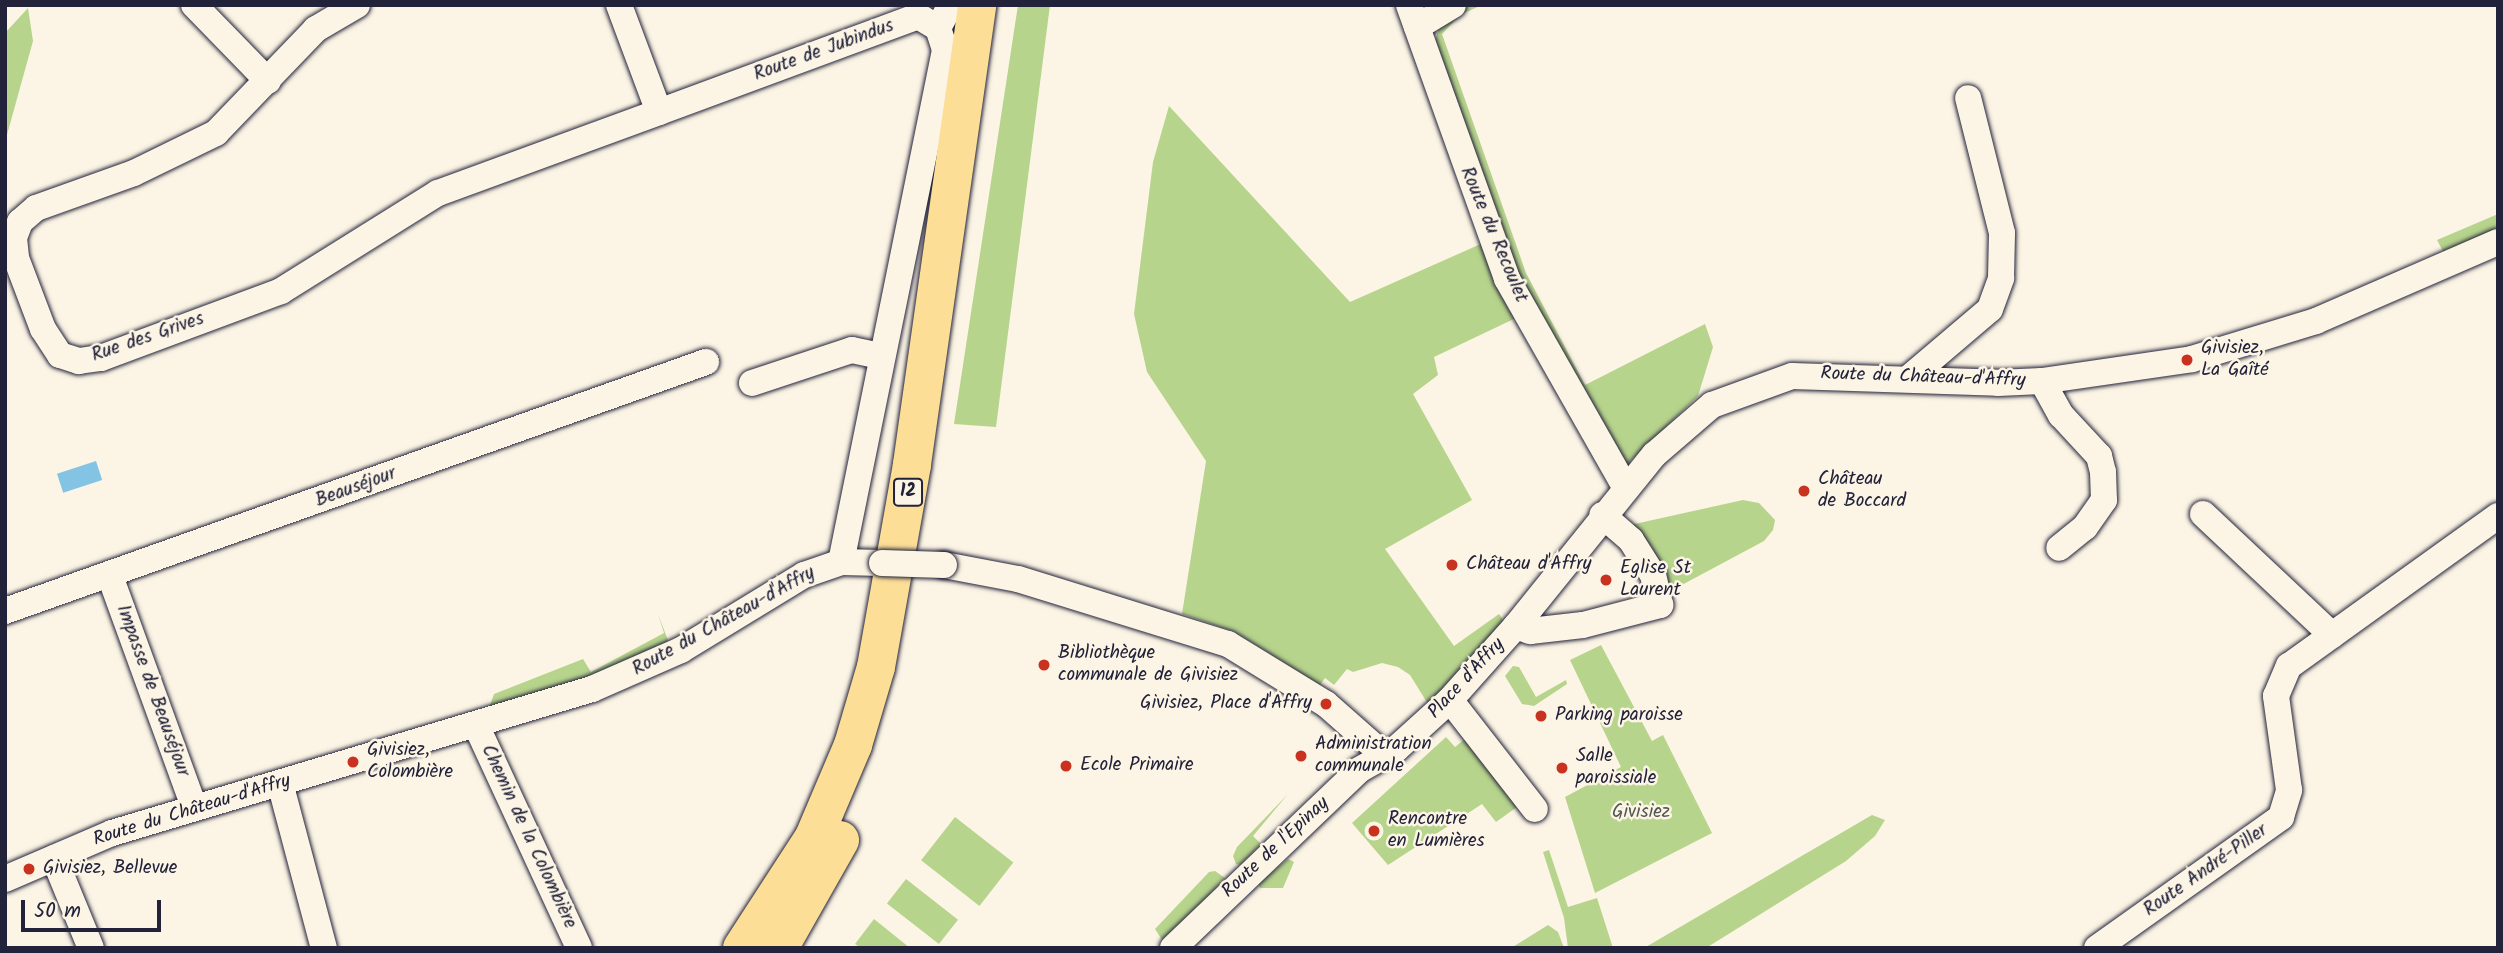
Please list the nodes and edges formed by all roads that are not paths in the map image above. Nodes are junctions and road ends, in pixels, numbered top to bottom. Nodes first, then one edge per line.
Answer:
1 (194, 5) edge
2 (357, 5) edge
3 (619, 5) edge
4 (977, 5) edge
5 (1000, 5) edge
6 (1453, 5) edge
7 (944, 16) edge
8 (1413, 16) edge
9 (268, 80) junction
10 (1968, 98) dead end
11 (659, 112) junction
12 (2498, 242) edge
13 (881, 356) junction
14 (706, 362) dead end
15 (1909, 378) junction
16 (2042, 381) junction
17 (752, 383) dead end
18 (1625, 487) junction
19 (2203, 514) dead end
20 (1601, 515) junction
21 (2498, 516) edge
22 (2059, 548) dead end
23 (841, 562) junction
24 (110, 576) junction
25 (5, 611) edge
26 (1516, 626) junction
27 (2332, 635) junction
28 (1450, 700) junction
29 (477, 727) junction
30 (1385, 756) junction
31 (280, 783) junction
32 (194, 807) junction
33 (1535, 809) dead end
34 (54, 858) junction
35 (5, 879) edge
36 (91, 948) edge
37 (324, 948) edge
38 (579, 948) edge
39 (742, 948) edge
40 (779, 948) edge
41 (1173, 948) edge
42 (2097, 948) edge

1 - 9 street
2 - 9 street, Rue des Grives
3 - 11 street
4 - 39 highway, 12
5 - 40 highway, 12
6 - 8 street
7 - 11 street, Route de Jubindus
7 - 13 street, Route de Jubindus
8 - 18 street, Route du Recoulet
9 - 11 street, Rue des Grives
10 - 15 street
12 - 16 street, Route du Château-d'Affry
13 - 17 street
13 - 23 street, Route de Jubindus
14 - 24 street, Beauséjour
15 - 16 street, Route du Château-d'Affry
15 - 18 street, Route du Château-d'Affry
16 - 22 street
18 - 20 street, Route du Château-d'Affry
19 - 27 street
20 - 26 street, Route du Château-d'Affry
20 - 26 street
21 - 27 street, Route André-Piller
23 - 29 street, Route du Château-d'Affry
23 - 30 street, Route du Château-d'Affry, bridge
24 - 25 street, Beauséjour
24 - 32 street, Impasse de Beauséjour
26 - 28 street, Place d'Affry
27 - 42 street, Route André-Piller
28 - 30 street, Place d'Affry
28 - 33 street
29 - 31 street, Route du Château-d'Affry
29 - 38 street, Chemin de la Colombière
30 - 41 street, Route de l'Epinay
31 - 32 street, Route du Château-d'Affry
31 - 37 street
32 - 34 street, Route du Château-d'Affry
34 - 35 street, Route du Château-d'Affry
34 - 36 street

